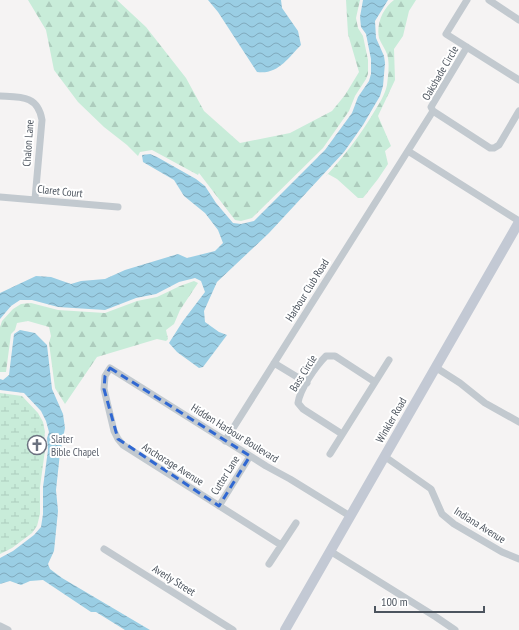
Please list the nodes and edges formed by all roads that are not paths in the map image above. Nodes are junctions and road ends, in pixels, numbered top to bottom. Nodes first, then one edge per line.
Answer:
1 (467, 0) edge
2 (489, 0) edge
3 (519, 20) edge
4 (467, 47) junction
5 (519, 80) edge
6 (0, 96) edge
7 (433, 111) junction
8 (519, 111) edge
9 (408, 151) junction
10 (0, 197) edge
11 (35, 199) junction
12 (118, 207) dead end
13 (519, 221) edge
14 (389, 360) dead end
15 (274, 363) junction
16 (435, 367) junction
17 (110, 368) joint
18 (375, 382) junction
19 (307, 383) junction
20 (519, 422) edge
21 (342, 434) junction
22 (225, 441) junction
23 (330, 454) dead end
24 (250, 456) junction
25 (384, 456) junction
26 (219, 506) junction
27 (350, 516) junction
28 (296, 523) dead end
29 (281, 545) junction
30 (104, 549) dead end
31 (330, 551) junction
32 (519, 559) edge
33 (269, 564) dead end
34 (0, 626) edge
35 (8, 630) edge
36 (233, 630) edge
37 (285, 630) edge
38 (455, 630) edge

1 - 4 street, Oakshade Circle
2 - 3 street
4 - 5 street, Oakshade Circle
4 - 7 street, Oakshade Circle
6 - 11 street, Chalon Lane
7 - 8 street, Oakshade Circle
7 - 9 street, Harbour Club Road
9 - 13 street
9 - 15 street, Harbour Club Road
10 - 11 street, Claret Court
11 - 12 street, Claret Court
13 - 16 street, Winkler Road
14 - 18 street
15 - 19 street
15 - 22 street, Harbour Club Road
16 - 20 street
16 - 25 street, Winkler Road
17 - 22 street, Hidden Harbour Boulevard
17 - 26 street, Anchorage Avenue
18 - 19 street, Bass Circle
18 - 21 street
19 - 21 street, Bass Circle
21 - 23 street
22 - 24 street, Hidden Harbour Boulevard
24 - 26 street, Cutter Lane
24 - 27 street, Hidden Harbour Boulevard
25 - 27 street, Winkler Road
25 - 32 street, Indiana Avenue
26 - 29 street, Anchorage Avenue
27 - 31 street, Winkler Road
28 - 29 street
29 - 33 street
30 - 36 street, Averly Street
31 - 37 street, Winkler Road
31 - 38 street
34 - 35 street

